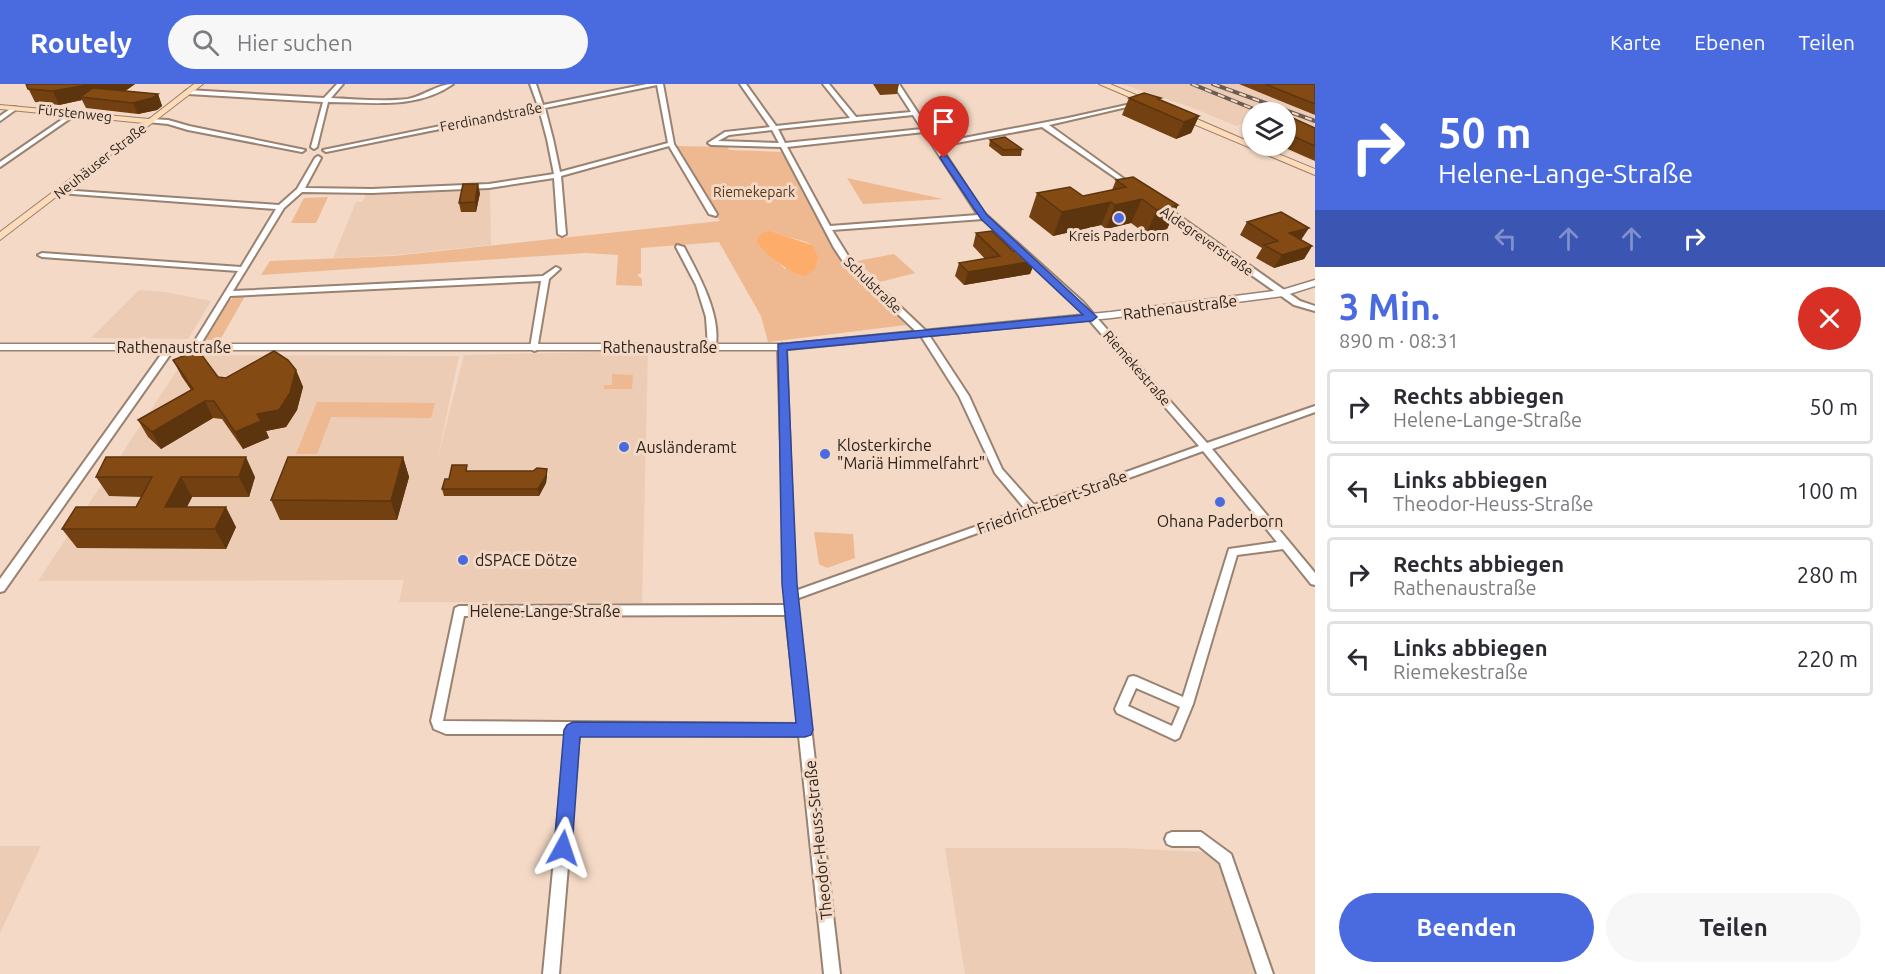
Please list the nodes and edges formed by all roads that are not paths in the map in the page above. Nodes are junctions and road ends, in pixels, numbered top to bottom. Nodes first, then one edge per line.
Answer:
1 (199, 84) edge
2 (340, 84) edge
3 (450, 84) edge
4 (533, 84) edge
5 (658, 84) edge
6 (742, 84) edge
7 (826, 84) edge
8 (896, 84) edge
9 (1103, 84) edge
10 (1114, 84) edge
11 (188, 92) junction
12 (326, 100) junction
13 (1155, 102) junction
14 (0, 107) edge
15 (542, 107) junction
16 (15, 108) junction
17 (75, 113) junction
18 (915, 113) junction
19 (853, 118) junction
20 (0, 119) edge
21 (150, 121) junction
22 (1044, 125) junction
23 (774, 126) junction
24 (926, 130) junction
25 (1242, 137) edge
26 (1242, 140) edge
27 (671, 144) junction
28 (784, 145) junction
29 (935, 145) junction
30 (314, 147) junction
31 (302, 150) junction
32 (326, 150) junction
33 (1278, 156) edge
34 (1288, 156) edge
35 (311, 158) junction
36 (0, 165) edge
37 (1315, 167) edge
38 (1315, 172) edge
39 (558, 174) junction
40 (300, 190) junction
41 (61, 192) junction
42 (1142, 195) edge
43 (1158, 206) edge
44 (281, 207) junction
45 (713, 214) dead end
46 (984, 217) junction
47 (826, 228) junction
48 (562, 234) dead end
49 (0, 237) edge
50 (680, 247) dead end
51 (42, 255) dead end
52 (243, 269) junction
53 (556, 269) dead end
54 (545, 278) junction
55 (1315, 283) edge
56 (1283, 293) junction
57 (227, 294) junction
58 (1315, 309) edge
59 (1092, 317) junction
60 (924, 334) junction
61 (0, 347) edge
62 (171, 347) junction
63 (195, 347) junction
64 (712, 347) junction
65 (782, 347) junction
66 (534, 348) junction
67 (1315, 409) edge
68 (1205, 447) junction
69 (1031, 509) junction
70 (1285, 545) junction
71 (1315, 581) edge
72 (0, 588) edge
73 (790, 595) junction
74 (792, 610) junction
75 (1187, 704) junction
76 (573, 730) junction
77 (805, 730) junction
78 (1172, 839) dead end
79 (551, 974) edge
80 (832, 974) edge
81 (1265, 974) edge

1 - 11 main road, Neuhäuser Straße
2 - 12 street
3 - 12 street
4 - 15 street
5 - 15 street, Ferdinandstraße
5 - 27 street
6 - 23 street, Schulstraße
7 - 19 street
8 - 18 street, Riemekestraße
9 - 13 main road
10 - 13 main road
11 - 12 street
11 - 21 main road, Neuhäuser Straße
12 - 30 street
13 - 22 street
14 - 16 main road, Fürstenweg
15 - 32 street, Ferdinandstraße
15 - 39 street
16 - 17 main road, Fürstenweg
16 - 20 street
17 - 21 main road, Fürstenweg
17 - 36 street
18 - 19 street
18 - 24 street, Riemekestraße
19 - 23 street
21 - 31 street
21 - 41 main road, Neuhäuser Straße
22 - 29 street
22 - 42 street, Aldegreverstraße
23 - 28 street, Schulstraße
23 - 28 street
24 - 28 street
24 - 29 street, Riemekestraße
25 - 26 main road
27 - 39 street
27 - 45 street
28 - 47 street, Schulstraße
29 - 46 street, Riemekestraße
30 - 31 street
30 - 32 street
31 - 35 street
32 - 35 street
33 - 38 main road
34 - 37 main road
35 - 40 street
39 - 40 street
39 - 48 street
40 - 44 street
41 - 44 street
41 - 49 main road, Neuhäuser Straße
43 - 56 street, Aldegreverstraße
44 - 52 street
46 - 47 street
46 - 59 street, Riemekestraße
47 - 60 street, Schulstraße
50 - 64 street
51 - 52 street
52 - 57 street
53 - 54 street
54 - 57 street
54 - 66 street
55 - 56 street, Rathenaustraße
56 - 58 street, Aldegreverstraße
56 - 59 street, Rathenaustraße
57 - 63 street
59 - 60 street, Rathenaustraße
59 - 68 street, Riemekestraße
60 - 65 street, Rathenaustraße
60 - 69 street, Schulstraße
61 - 62 street, Rathenaustraße
62 - 63 street, Rathenaustraße
62 - 72 street
63 - 66 street, Rathenaustraße
64 - 65 street, Rathenaustraße
64 - 66 street, Rathenaustraße
65 - 73 street, Theodor-Heuss-Straße
67 - 68 street, Friedrich-Ebert-Straße
68 - 69 street, Friedrich-Ebert-Straße
68 - 70 street, Riemekestraße
69 - 73 street, Friedrich-Ebert-Straße
70 - 71 street, Riemekestraße
70 - 75 street
73 - 74 street, Theodor-Heuss-Straße
74 - 76 street, Helene-Lange-Straße
74 - 77 street, Theodor-Heuss-Straße
75 - 75 street
76 - 77 street, Helene-Lange-Straße
76 - 79 street
77 - 80 street, Theodor-Heuss-Straße
78 - 81 street

